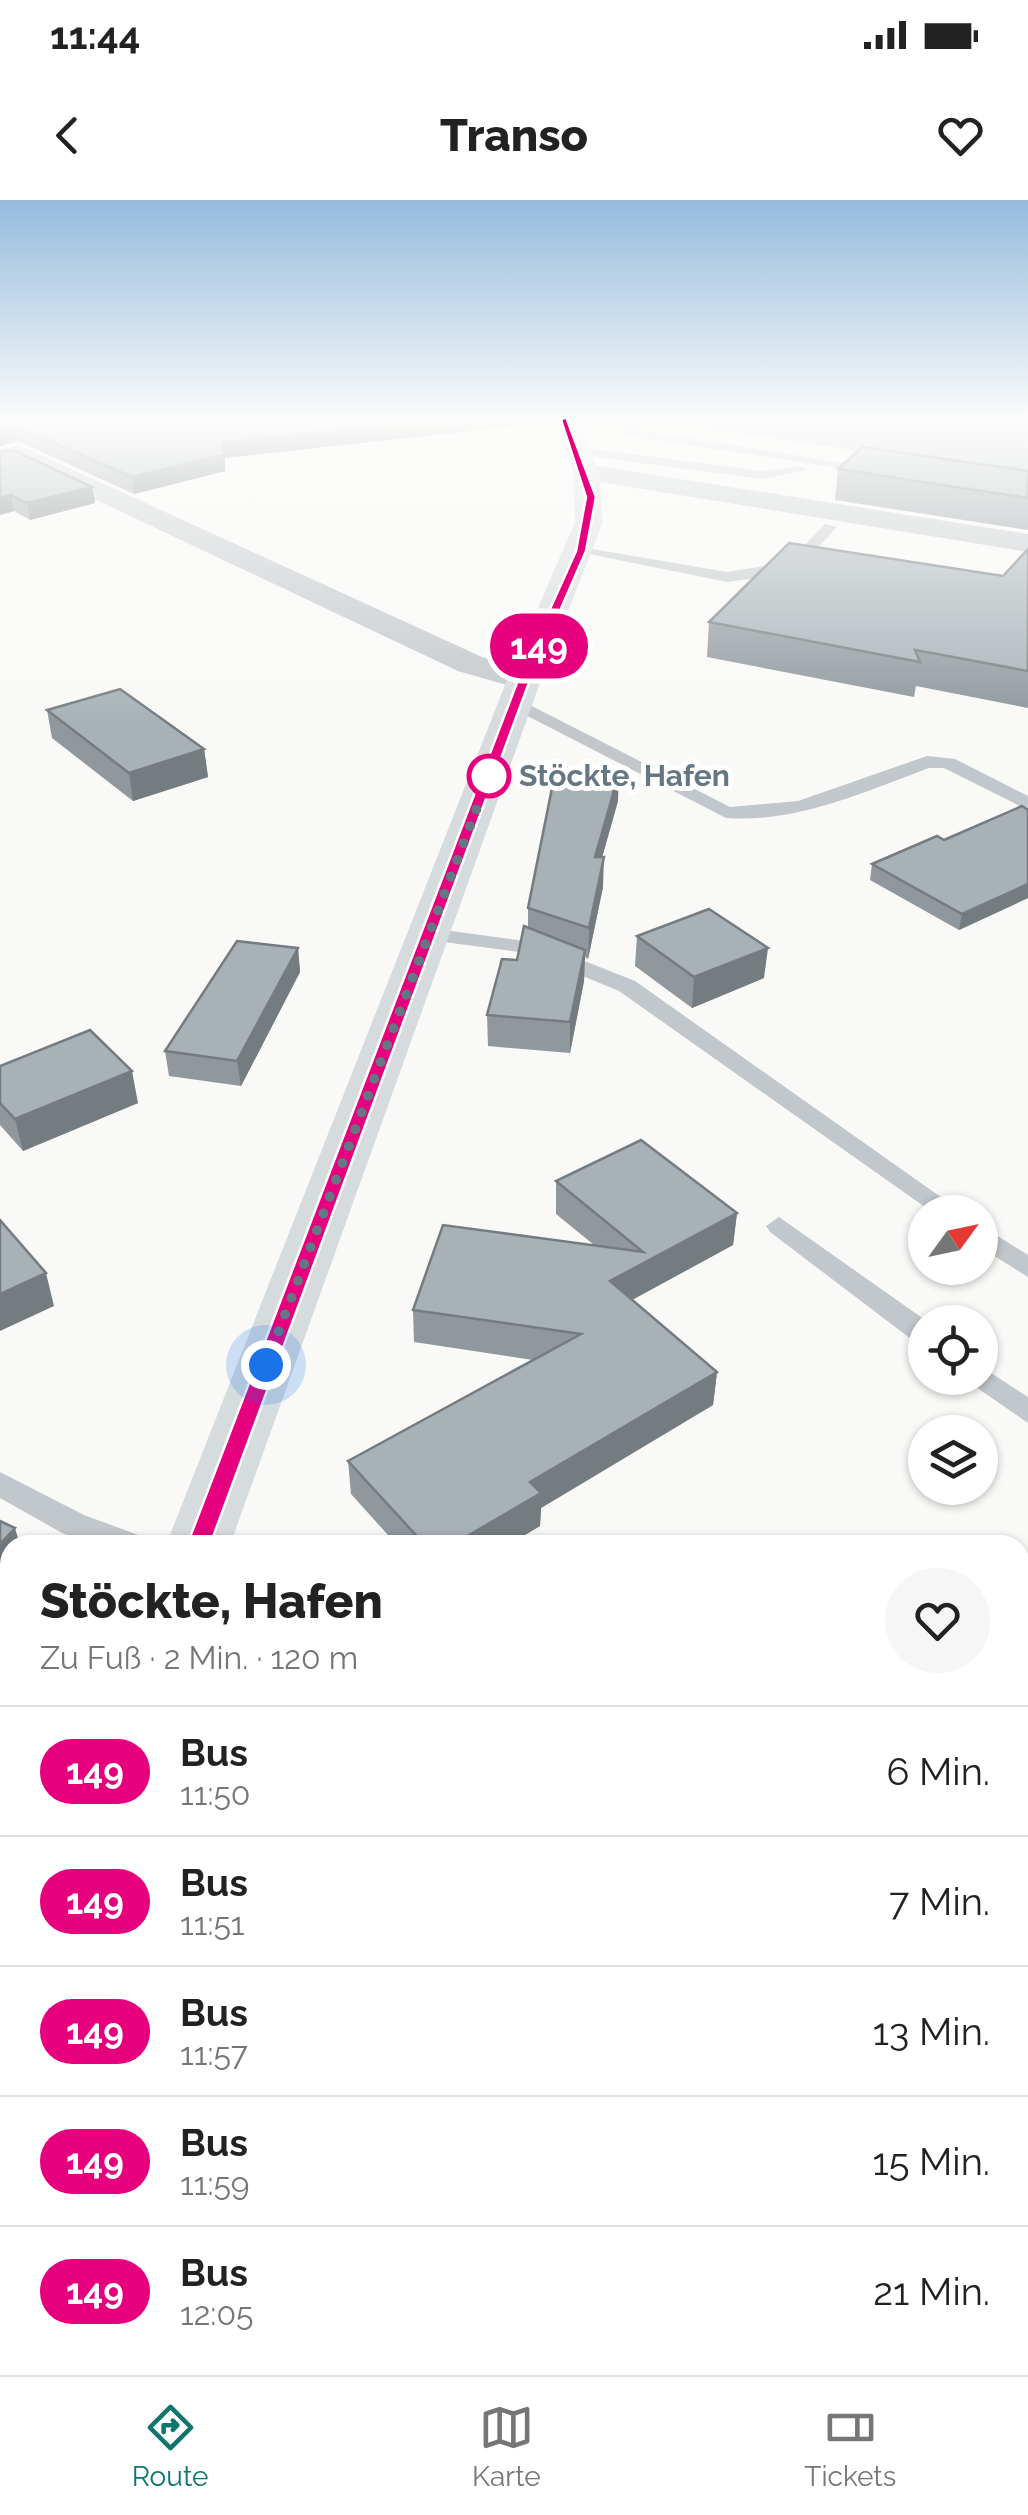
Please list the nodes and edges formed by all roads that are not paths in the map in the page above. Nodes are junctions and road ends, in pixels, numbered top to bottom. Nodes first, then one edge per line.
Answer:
1 (167, 522) edge
2 (583, 522) edge
3 (792, 522) edge
4 (892, 522) edge
5 (830, 528) junction
6 (1028, 543) edge
7 (581, 551) junction
8 (1028, 561) edge
9 (792, 566) junction
10 (811, 570) edge
11 (520, 692) junction
12 (1028, 804) edge
13 (429, 934) junction
14 (925, 1195) edge
15 (779, 1226) dead end
16 (998, 1247) edge
17 (1028, 1268) edge
18 (908, 1322) edge
19 (998, 1390) edge
20 (1028, 1412) edge
21 (0, 1484) edge
22 (103, 1535) edge
23 (202, 1535) edge

1 - 11 street
2 - 7 street
3 - 5 street
4 - 6 street
5 - 8 street
5 - 9 lane
7 - 9 lane
7 - 11 street
9 - 10 lane
11 - 12 lane
11 - 13 street
13 - 14 lane
13 - 23 street
15 - 18 lane
16 - 17 lane
19 - 20 lane
21 - 22 lane

